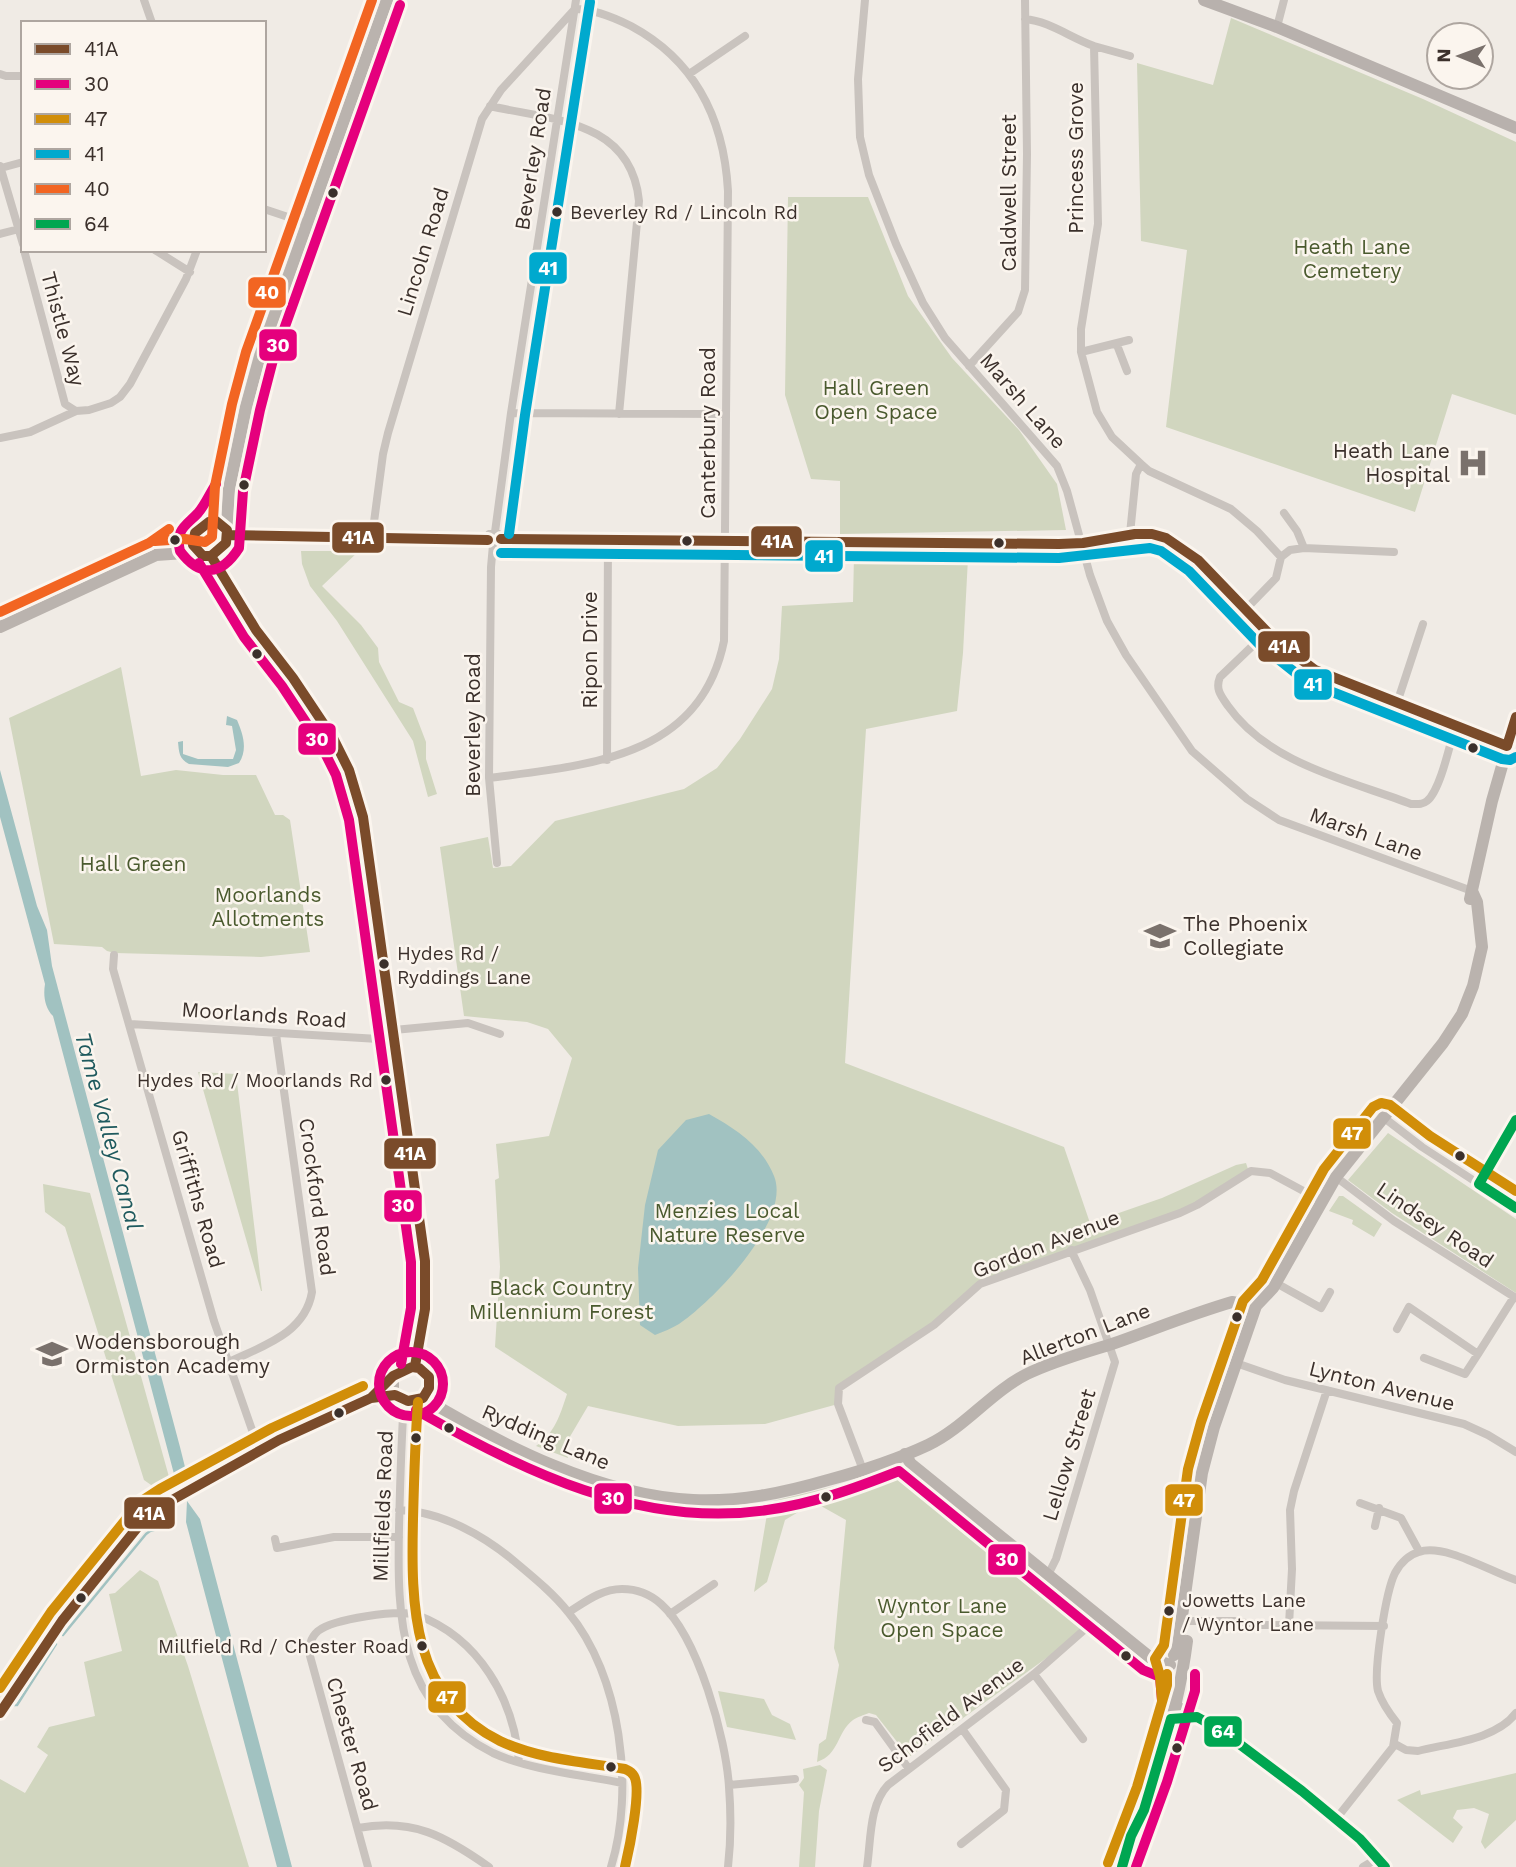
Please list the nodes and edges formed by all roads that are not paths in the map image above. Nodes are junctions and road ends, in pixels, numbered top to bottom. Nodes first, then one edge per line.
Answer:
1 (144, 0) edge
2 (387, 0) edge
3 (865, 0) edge
4 (1025, 0) edge
5 (1205, 0) edge
6 (1284, 0) edge
7 (575, 4) edge
8 (1025, 19) junction
9 (151, 21) edge
10 (1277, 27) junction
11 (746, 36) dead end
12 (1094, 46) junction
13 (1130, 55) dead end
14 (1, 74) edge
15 (689, 74) junction
16 (21, 76) edge
17 (0, 85) edge
18 (490, 106) junction
19 (557, 118) junction
20 (1502, 121) junction
21 (1516, 122) edge
22 (1516, 128) edge
23 (21, 162) edge
24 (0, 167) edge
25 (266, 210) edge
26 (306, 223) junction
27 (19, 229) junction
28 (0, 234) edge
29 (21, 236) edge
30 (25, 252) edge
31 (158, 252) edge
32 (196, 252) edge
33 (190, 272) junction
34 (1129, 340) dead end
35 (1117, 345) junction
36 (1081, 352) junction
37 (969, 366) junction
38 (1127, 371) dead end
39 (76, 411) junction
40 (511, 413) junction
41 (619, 414) junction
42 (726, 414) junction
43 (0, 438) edge
44 (1141, 464) junction
45 (229, 489) junction
46 (1284, 513) dead end
47 (209, 522) junction
48 (197, 530) junction
49 (227, 531) junction
50 (1130, 534) junction
51 (372, 537) junction
52 (608, 540) junction
53 (494, 541) junction
54 (725, 541) junction
55 (1080, 543) junction
56 (1304, 548) junction
57 (1394, 552) dead end
58 (156, 555) junction
59 (205, 555) junction
60 (1282, 557) junction
61 (1245, 610) junction
62 (1423, 624) dead end
63 (0, 627) edge
64 (1266, 633) junction
65 (1396, 703) junction
66 (1516, 716) edge
67 (1455, 727) junction
68 (1507, 746) junction
69 (607, 760) junction
70 (489, 778) junction
71 (497, 863) dead end
72 (1472, 891) junction
73 (114, 955) dead end
74 (130, 1024) junction
75 (276, 1034) junction
76 (500, 1034) dead end
77 (395, 1035) junction
78 (1383, 1117) junction
79 (1516, 1120) edge
80 (1336, 1178) junction
81 (1479, 1184) junction
82 (1322, 1201) junction
83 (1516, 1208) edge
84 (1072, 1251) junction
85 (1275, 1286) junction
86 (1330, 1292) dead end
87 (1515, 1298) edge
88 (1256, 1306) junction
89 (1397, 1329) dead end
90 (1109, 1345) junction
91 (1478, 1353) junction
92 (1424, 1358) dead end
93 (228, 1363) junction
94 (1236, 1363) junction
95 (415, 1366) junction
96 (393, 1379) junction
97 (1327, 1390) junction
98 (371, 1398) junction
99 (400, 1398) junction
100 (423, 1398) junction
101 (259, 1450) junction
102 (1516, 1452) edge
103 (905, 1454) junction
104 (863, 1471) junction
105 (1360, 1503) dead end
106 (1380, 1508) junction
107 (399, 1510) junction
108 (1375, 1526) dead end
109 (398, 1537) junction
110 (275, 1539) dead end
111 (1419, 1551) junction
112 (1048, 1575) junction
113 (1516, 1580) edge
114 (1186, 1581) junction
115 (714, 1584) dead end
116 (399, 1612) junction
117 (569, 1612) junction
118 (670, 1614) junction
119 (1100, 1616) junction
120 (1188, 1621) junction
121 (1289, 1625) junction
122 (1384, 1626) junction
123 (1179, 1634) junction
124 (1175, 1661) junction
125 (1034, 1674) junction
126 (1175, 1703) junction
127 (0, 1713) edge
128 (1516, 1713) edge
129 (1197, 1717) junction
130 (1171, 1719) junction
131 (866, 1720) dead end
132 (963, 1730) junction
133 (1083, 1739) dead end
134 (1395, 1744) junction
135 (519, 1762) junction
136 (909, 1769) junction
137 (795, 1779) dead end
138 (622, 1783) junction
139 (729, 1785) junction
140 (1144, 1810) junction
141 (1336, 1819) junction
142 (358, 1828) junction
143 (961, 1844) dead end
144 (1381, 1863) edge
145 (368, 1867) edge
146 (489, 1867) edge
147 (611, 1867) edge
148 (728, 1867) edge
149 (867, 1867) edge
150 (1122, 1867) edge
151 (1131, 1867) edge
152 (1363, 1867) edge

1 - 9 street
2 - 26 street
3 - 37 street, Marsh Lane
4 - 8 street, Caldwell Street
5 - 10 main road
6 - 10 street
7 - 15 street, Canterbury Road
7 - 18 street, Lincoln Road
7 - 19 street, Beverley Road
8 - 12 street
8 - 37 street, Caldwell Street
10 - 20 main road
11 - 15 street
12 - 13 street
12 - 36 street, Princess Grove
14 - 16 street
14 - 17 street
15 - 42 street, Canterbury Road
18 - 19 street
18 - 51 street, Lincoln Road
19 - 40 street, Beverley Road
19 - 41 street
20 - 21 main road
20 - 22 main road
23 - 24 street
24 - 27 street
25 - 26 street
26 - 45 street
27 - 28 street
27 - 29 street
30 - 39 street, Thistle Way
31 - 33 street
32 - 33 street
33 - 39 street
34 - 35 street
35 - 36 street
35 - 38 street
36 - 44 street, Princess Grove
37 - 55 street, Marsh Lane
39 - 43 street
40 - 41 street
40 - 53 street, Beverley Road
41 - 42 street
42 - 54 street, Canterbury Road
44 - 50 street
44 - 60 street, Princess Grove
45 - 47 street
45 - 49 street
46 - 56 street
47 - 48 street
47 - 49 street
48 - 58 street
48 - 59 street
49 - 51 street
49 - 59 street
50 - 55 street
50 - 61 street
51 - 53 street
52 - 53 street
52 - 54 street
52 - 69 street, Ripon Drive
53 - 70 street, Beverley Road
54 - 55 street
54 - 69 street, Canterbury Road
55 - 72 street, Marsh Lane
56 - 57 street
56 - 60 street
58 - 59 street
58 - 63 street
59 - 77 street
60 - 61 street
61 - 64 street
62 - 65 street
64 - 65 street
64 - 67 street
65 - 67 street
66 - 68 street
67 - 68 street
68 - 72 street
69 - 70 street, Canterbury Road
70 - 71 street, Beverley Road
72 - 78 street
73 - 74 street, Griffiths Road
74 - 75 street, Moorlands Road
74 - 93 street, Griffiths Road
75 - 77 street, Moorlands Road
75 - 93 street, Crockford Road
76 - 77 street, Moorlands Road
77 - 95 street
78 - 80 street
78 - 81 street
79 - 81 street
80 - 82 street
80 - 87 street, Lindsey Road
81 - 83 street
82 - 84 street, Gordon Avenue
82 - 85 street
84 - 90 street, Lellow Street
84 - 104 street, Gordon Avenue
85 - 86 street
85 - 88 street
87 - 91 street
88 - 90 street, Allerton Lane
88 - 94 street
89 - 91 street
90 - 103 street, Allerton Lane
90 - 112 street, Lellow Street
91 - 92 street
93 - 101 street, Griffiths Road
94 - 97 street, Lynton Avenue
94 - 114 street
95 - 96 street
95 - 100 street
96 - 98 street
96 - 99 street
97 - 102 street, Lynton Avenue
97 - 121 street
98 - 99 street
98 - 101 street
99 - 100 street
99 - 107 street, Millfields Road
100 - 104 street, Rydding Lane
101 - 127 street
103 - 104 street, Rydding Lane
103 - 112 street
105 - 106 street
106 - 108 street
106 - 111 street
107 - 109 street, Millfields Road
107 - 117 street
109 - 110 street
109 - 116 street, Millfields Road
111 - 113 street
111 - 122 street
112 - 119 street
114 - 120 street
114 - 123 street
115 - 118 street
116 - 135 street, Millfields Road
116 - 135 street, Millfields Road
116 - 142 street, Chester Road
117 - 118 street
117 - 138 street
118 - 139 street
119 - 124 street
119 - 125 street, Schofield Avenue
120 - 121 street
120 - 123 street
120 - 124 street
121 - 122 street
122 - 134 street
123 - 124 street
124 - 126 street
125 - 132 street, Schofield Avenue
125 - 133 street
126 - 129 street
126 - 130 street
128 - 134 street
129 - 130 street
129 - 141 street
130 - 140 street
131 - 136 street
132 - 136 street, Schofield Avenue
132 - 143 street
134 - 141 street
135 - 138 street, Millfields Road
136 - 149 street, Schofield Avenue
137 - 139 street
138 - 147 street
139 - 148 street
140 - 150 street
140 - 151 street
141 - 144 street
142 - 145 street, Chester Road
142 - 146 street
144 - 152 street

